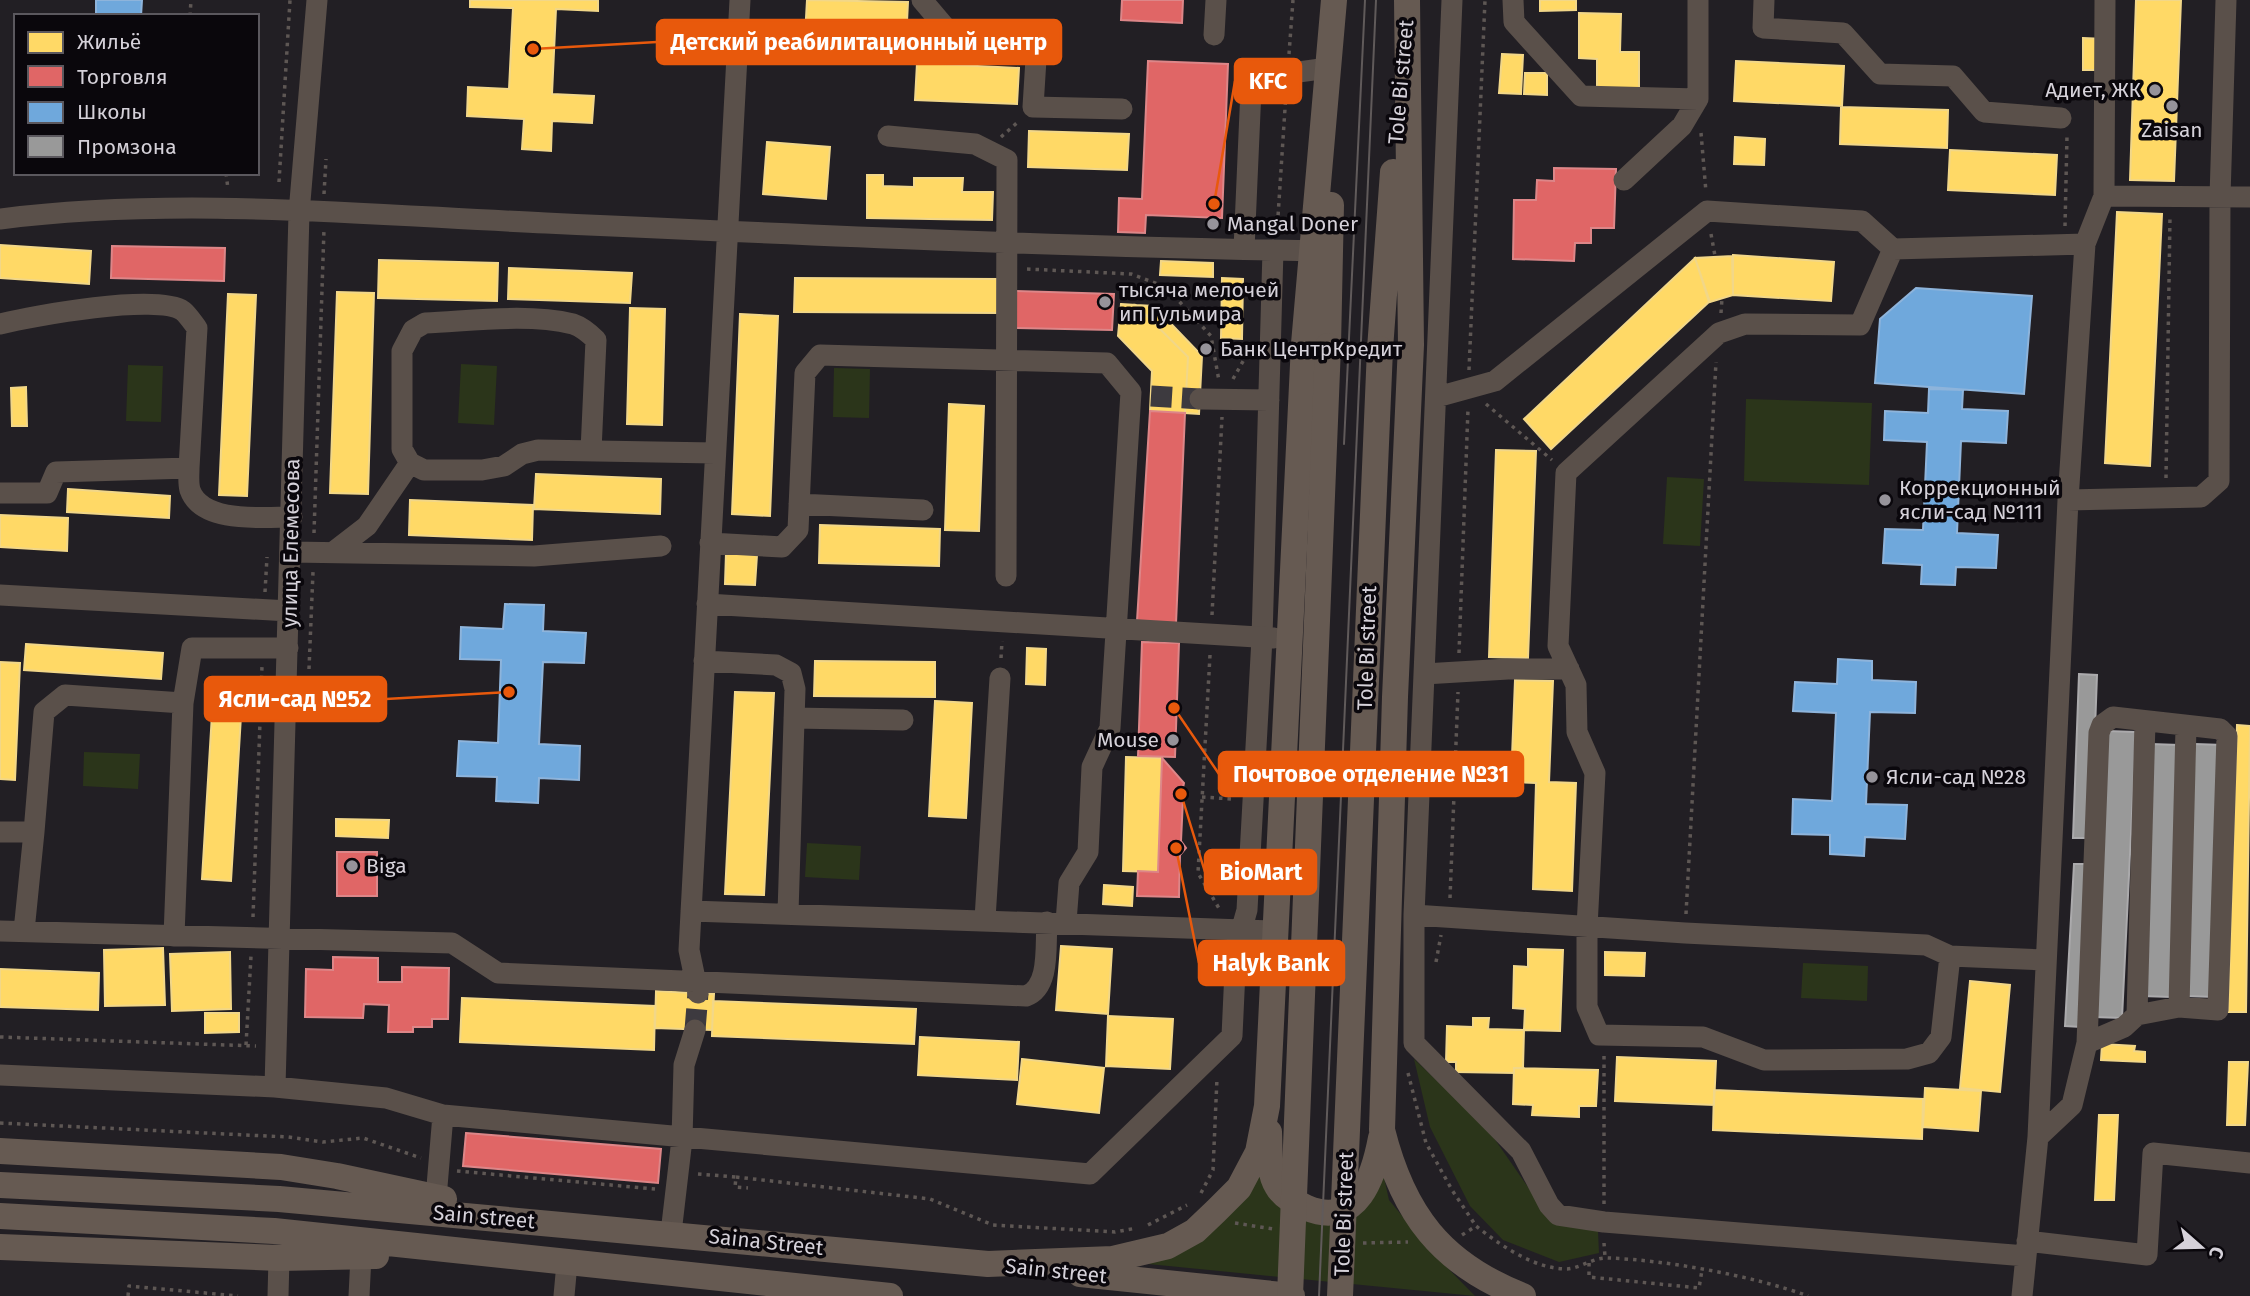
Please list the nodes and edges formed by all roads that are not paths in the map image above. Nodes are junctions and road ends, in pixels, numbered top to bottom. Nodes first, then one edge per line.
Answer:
1 (317, 0) edge
2 (740, 0) edge
3 (922, 0) edge
4 (1216, 0) edge
5 (1335, 0) edge
6 (1407, 0) edge
7 (1452, 0) edge
8 (1513, 0) edge
9 (1698, 0) edge
10 (1764, 0) edge
11 (2105, 0) edge
12 (2226, 0) edge
13 (1214, 35) dead end
14 (1328, 68) junction
15 (1698, 99) junction
16 (1122, 109) dead end
17 (2061, 118) road end
18 (888, 136) dead end
19 (1624, 180) dead end
20 (2104, 196) junction
21 (2220, 197) junction
22 (2250, 197) edge
23 (299, 213) junction
24 (0, 219) edge
25 (726, 232) junction
26 (1008, 241) junction
27 (2075, 245) junction
28 (1244, 249) junction
29 (1893, 249) junction
30 (1273, 250) junction
31 (1321, 251) junction
32 (0, 324) edge
33 (1004, 360) junction
34 (1437, 397) junction
35 (1200, 399) tunnel mouth
36 (1269, 400) junction
37 (591, 451) junction
38 (715, 453) junction
39 (410, 463) junction
40 (189, 468) junction
41 (0, 492) edge
42 (2068, 500) junction
43 (799, 505) junction
44 (923, 510) dead end
45 (292, 517) junction
46 (710, 543) junction
47 (661, 546) dead end
48 (291, 552) junction
49 (323, 552) junction
50 (1006, 576) dead end
51 (0, 595) edge
52 (707, 604) junction
53 (289, 611) junction
54 (1116, 631) junction
55 (1262, 638) junction
56 (1290, 639) junction
57 (288, 648) junction
58 (704, 661) junction
59 (1569, 669) junction
60 (1424, 674) junction
61 (1000, 678) dead end
62 (183, 703) junction
63 (794, 718) junction
64 (903, 720) dead end
65 (2145, 722) junction
66 (2186, 727) junction
67 (0, 832) edge
68 (34, 832) junction
69 (691, 911) junction
70 (788, 913) junction
71 (1414, 915) junction
72 (985, 919) junction
73 (1057, 922) junction
74 (1587, 927) junction
75 (1242, 929) junction
76 (0, 931) edge
77 (24, 931) junction
78 (1275, 931) junction
79 (174, 936) junction
80 (279, 938) junction
81 (1950, 956) junction
82 (2044, 960) junction
83 (696, 987) junction
84 (2179, 1007) junction
85 (2137, 1015) junction
86 (1384, 1023) junction
87 (695, 1030) tunnel mouth
88 (1414, 1042) junction
89 (2087, 1043) junction
90 (0, 1074) edge
91 (275, 1087) junction
92 (1267, 1106) junction
93 (443, 1115) junction
94 (1382, 1130) junction
95 (2038, 1137) junction
96 (682, 1139) junction
97 (0, 1151) edge
98 (2250, 1163) edge
99 (0, 1185) edge
100 (436, 1198) junction
101 (0, 1216) edge
102 (545, 1222) junction
103 (671, 1233) junction
104 (0, 1247) edge
105 (2026, 1249) junction
106 (475, 1252) junction
107 (361, 1256) junction
108 (279, 1258) junction
109 (567, 1263) junction
110 (988, 1264) junction
111 (278, 1296) edge
112 (359, 1296) edge
113 (564, 1296) edge
114 (890, 1296) edge
115 (1291, 1296) edge
116 (1340, 1296) edge
117 (1522, 1296) edge
118 (2022, 1296) edge

1 - 23 street, улица Елемесова
2 - 25 street
3 - 16 street
4 - 13 street
5 - 14 main road
5 - 31 main road
6 - 86 main road
6 - 116 main road, Tole Bi street, bridge
7 - 34 street
8 - 15 street
9 - 15 street
10 - 17 street
11 - 20 street
12 - 21 street
14 - 28 street
14 - 31 main road
15 - 19 street
18 - 26 street
20 - 21 street
20 - 27 street
21 - 22 street
21 - 42 street
23 - 24 street
23 - 25 street
23 - 45 street, улица Елемесова
25 - 26 street
25 - 38 street
26 - 28 street
26 - 33 street
27 - 29 street
27 - 42 street
28 - 30 street
29 - 34 street
29 - 59 street
30 - 31 street
30 - 36 street
31 - 56 main road
31 - 115 main road, bridge
32 - 40 street
33 - 43 street
33 - 50 street
33 - 54 street
34 - 60 street
35 - 36 street
36 - 55 street
37 - 38 street
37 - 39 street
37 - 39 street
38 - 46 street
39 - 49 street
40 - 41 street
40 - 45 street
42 - 82 street
43 - 44 street
43 - 46 street
45 - 48 street, улица Елемесова
46 - 52 street
47 - 49 street
48 - 49 street
48 - 53 street, улица Елемесова
51 - 53 street
52 - 54 street
52 - 58 street
53 - 57 street, улица Елемесова
54 - 55 street
54 - 73 street
55 - 56 street
55 - 75 street
56 - 78 main road
57 - 62 street
57 - 80 street, улица Елемесова
58 - 63 street
58 - 69 street
59 - 60 street
59 - 74 street
60 - 71 street
61 - 72 street
62 - 68 street
62 - 79 street
63 - 64 street
63 - 70 street
65 - 66 street
65 - 85 street
65 - 89 street
66 - 84 street
66 - 84 street
67 - 68 street
68 - 77 street
69 - 70 street
69 - 83 street
70 - 72 street
71 - 74 street
71 - 88 street
72 - 73 street
73 - 75 street
73 - 83 street
74 - 81 street
74 - 81 street
75 - 78 street
75 - 96 street
76 - 77 street
77 - 79 street
78 - 92 main road
79 - 80 street
80 - 83 street
80 - 91 street, улица Елемесова
81 - 82 street
82 - 95 street
84 - 85 street
85 - 89 street
86 - 88 street
86 - 94 main road
87 - 96 street
88 - 105 street
89 - 95 street
90 - 91 street
91 - 93 street
92 - 94 main road
92 - 110 main road
93 - 96 street
93 - 100 street
94 - 117 main road
95 - 105 street
96 - 103 street
97 - 100 main road, Sain street
98 - 105 street
99 - 102 main road, Sain street
100 - 102 main road, Sain street
101 - 106 main road, Sain street
102 - 103 main road, Saina Street
103 - 110 main road, Saina Street
104 - 108 main road, Sain street
105 - 118 street
106 - 107 main road, Sain street
106 - 109 main road, Sain street
107 - 108 main road, Sain street
107 - 112 street
108 - 111 street
109 - 113 street
109 - 114 main road, Sain street
110 - 115 main road, Sain street

